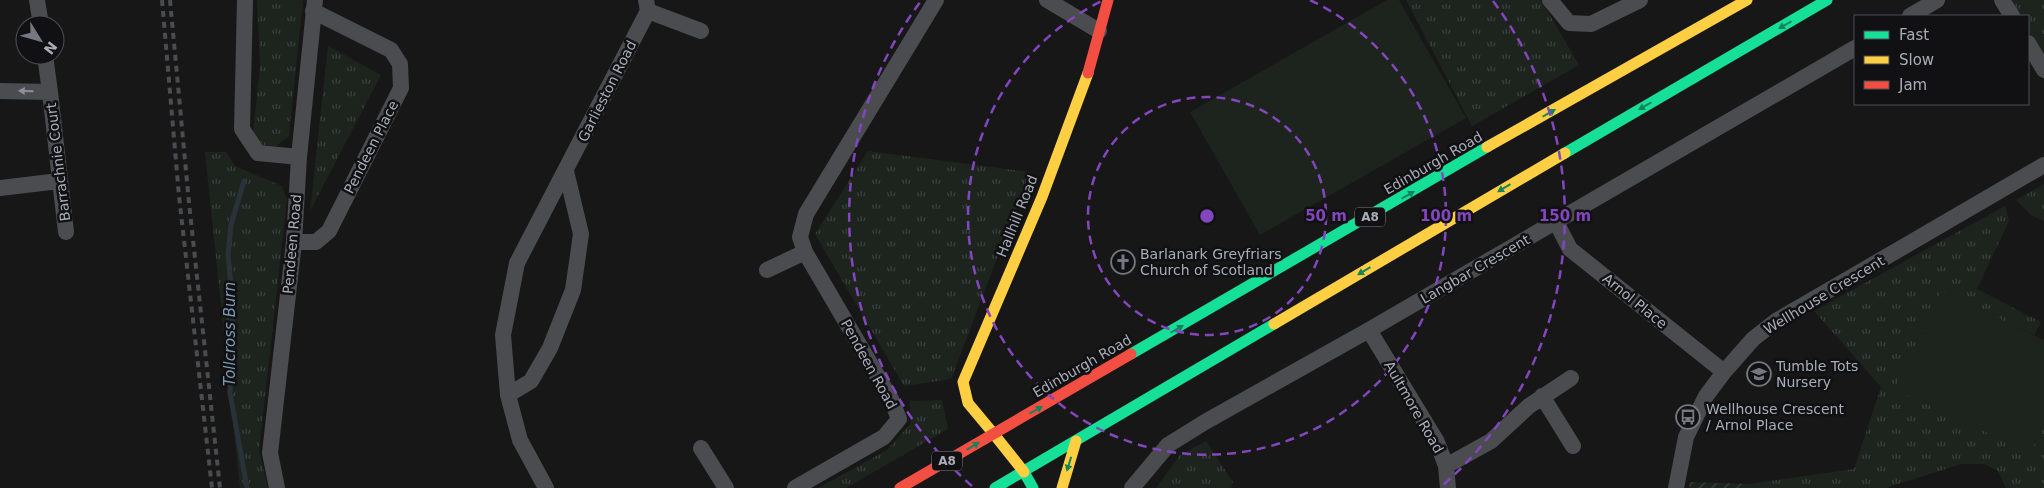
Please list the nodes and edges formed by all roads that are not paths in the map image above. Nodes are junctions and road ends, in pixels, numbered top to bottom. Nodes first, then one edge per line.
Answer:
1 (37, 0) edge
2 (245, 0) edge
3 (936, 0) edge
4 (1047, 0) edge
5 (1108, 0) edge
6 (1550, 0) edge
7 (1640, 0) edge
8 (1747, 0) edge
9 (1827, 0) edge
10 (1937, 0) edge
11 (2002, 0) edge
12 (314, 5) edge
13 (647, 6) edge
14 (39, 15) edge
15 (1912, 15) edge
16 (2011, 15) edge
17 (701, 31) dead end
18 (1099, 31) junction
19 (2029, 45) edge
20 (1854, 49) edge
21 (46, 65) edge
22 (2044, 70) edge
23 (0, 91) edge
24 (50, 92) junction
25 (299, 157) junction
26 (2044, 164) edge
27 (566, 171) junction
28 (60, 180) junction
29 (0, 188) edge
30 (1556, 222) junction
31 (66, 232) dead end
32 (294, 242) junction
33 (805, 252) junction
34 (767, 270) dead end
35 (1370, 330) junction
36 (1724, 372) junction
37 (1571, 378) dead end
38 (508, 394) junction
39 (1542, 396) junction
40 (993, 434) junction
41 (1076, 441) junction
42 (1573, 446) dead end
43 (701, 448) dead end
44 (1446, 466) junction
45 (1024, 472) junction
46 (277, 488) edge
47 (546, 488) edge
48 (726, 488) edge
49 (795, 488) edge
50 (900, 488) edge
51 (994, 488) edge
52 (1033, 488) edge
53 (1062, 488) edge
54 (1132, 488) edge
55 (1448, 488) edge
56 (1676, 488) edge

1 - 14 street
2 - 25 street
3 - 33 street, Pendeen Road
4 - 18 street
5 - 18 main road, Hallhill Road
6 - 7 street
40 -> 8 main road, Edinburgh Road / A8
9 -> 41 main road
10 - 15 street
11 - 16 street
12 - 25 street, Pendeen Road
12 - 32 street, Pendeen Place
13 - 17 street, Garlieston Road
13 - 27 street, Garlieston Road
18 - 40 main road, Hallhill Road
19 - 22 street
20 - 30 street, Langbar Crescent
21 - 24 street, Barrachnie Court
24 -> 23 street
24 - 28 street, Barrachnie Court
25 - 32 street, Pendeen Road
26 - 36 street, Wellhouse Crescent
27 - 38 street, Garlieston Road
27 - 38 street
28 - 29 street
28 - 31 street, Barrachnie Court
30 - 35 street, Langbar Crescent
30 - 36 street, Arnol Place
32 - 46 street, Pendeen Road
33 - 34 street
33 - 49 street, Pendeen Road
35 - 44 street, Aultmore Road
35 - 54 street, Langbar Crescent
36 - 56 street, Wellhouse Crescent
37 - 39 street
38 - 47 street, Garlieston Road
39 - 42 street
39 - 44 street
40 - 45 main road, Hallhill Road
50 -> 40 main road, Edinburgh Road / A8
41 - 45 main road
41 -> 53 main road
43 - 48 street
44 - 55 street, Aultmore Road
45 - 51 main road
45 - 52 main road, Hallhill Road

